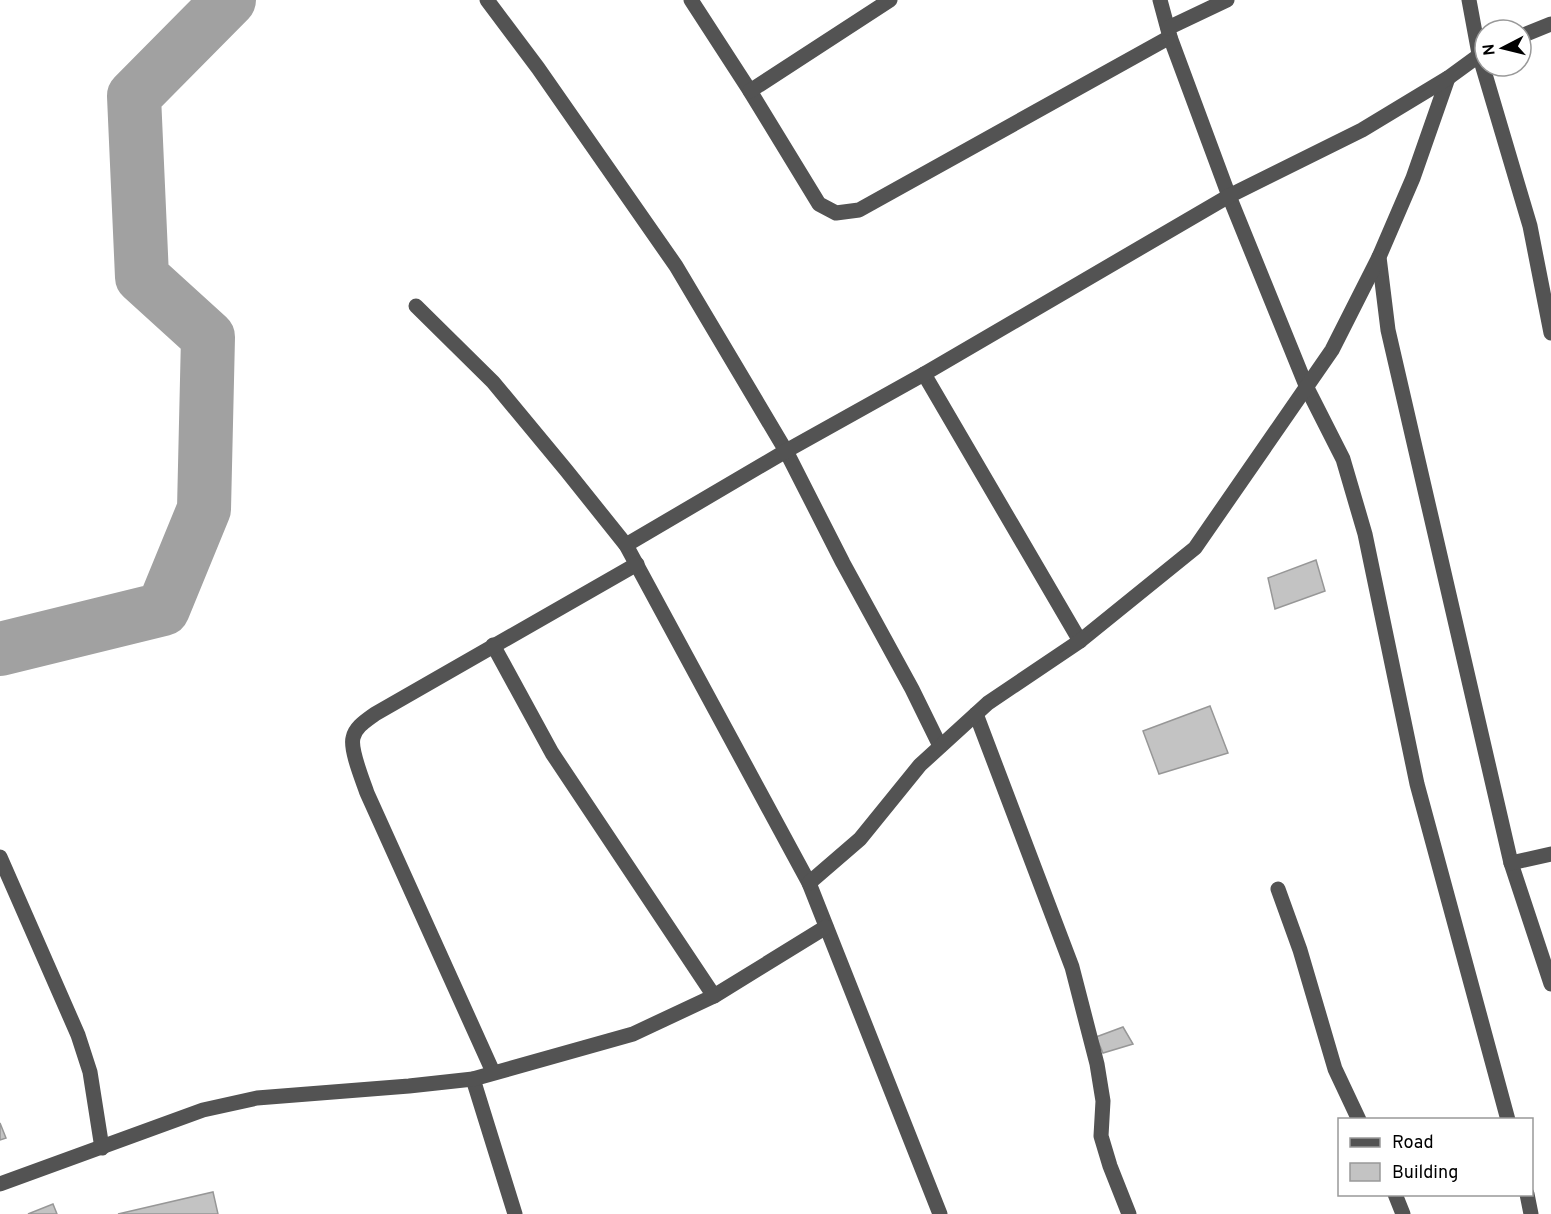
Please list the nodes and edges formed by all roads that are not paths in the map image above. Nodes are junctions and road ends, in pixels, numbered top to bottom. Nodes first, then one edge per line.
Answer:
1 (487, 0) edge
2 (691, 0) edge
3 (890, 0) edge
4 (1160, 0) edge
5 (1227, 0) edge
6 (1469, 0) edge
7 (1473, 18) edge
8 (1551, 24) edge
9 (1533, 31) edge
10 (1169, 32) junction
11 (1473, 60) edge
12 (1448, 78) junction
13 (1489, 78) edge
14 (750, 91) junction
15 (1229, 196) junction
16 (1379, 256) junction
17 (416, 306) dead end
18 (1551, 333) edge
19 (924, 374) junction
20 (1307, 388) junction
21 (786, 450) junction
22 (626, 545) junction
23 (637, 564) junction
24 (1080, 641) junction
25 (493, 645) junction
26 (976, 714) junction
27 (940, 746) junction
28 (1551, 854) edge
29 (0, 857) edge
30 (1511, 863) junction
31 (809, 883) junction
32 (1278, 889) dead end
33 (826, 927) junction
34 (1551, 984) edge
35 (714, 996) junction
36 (493, 1072) junction
37 (473, 1079) junction
38 (1359, 1118) edge
39 (1508, 1118) edge
40 (102, 1148) junction
41 (0, 1184) edge
42 (1396, 1196) edge
43 (1527, 1196) edge
44 (515, 1214) edge
45 (940, 1214) edge
46 (1129, 1214) edge
47 (1403, 1214) edge
48 (1531, 1214) edge

1 - 21 street
2 - 14 street
3 - 14 street
4 - 10 street
5 - 10 street
6 - 7 street
8 - 9 street
10 - 14 street
10 - 15 street
11 - 12 street
12 - 15 street
12 - 16 street
13 - 18 street
15 - 19 street
15 - 20 street
16 - 20 street
16 - 30 street
17 - 22 street
19 - 21 street
19 - 24 street
20 - 24 street
20 - 39 street
21 - 22 street
21 - 27 street
22 - 23 street
23 - 25 street
23 - 31 street
24 - 26 street
25 - 35 street
25 - 36 street
26 - 27 street
26 - 46 street
27 - 31 street
28 - 30 street
29 - 40 street
30 - 34 street
31 - 33 street
32 - 38 street
33 - 35 street
33 - 45 street
35 - 36 street
36 - 37 street
37 - 40 street
37 - 44 street
40 - 41 street
42 - 47 street
43 - 48 street

